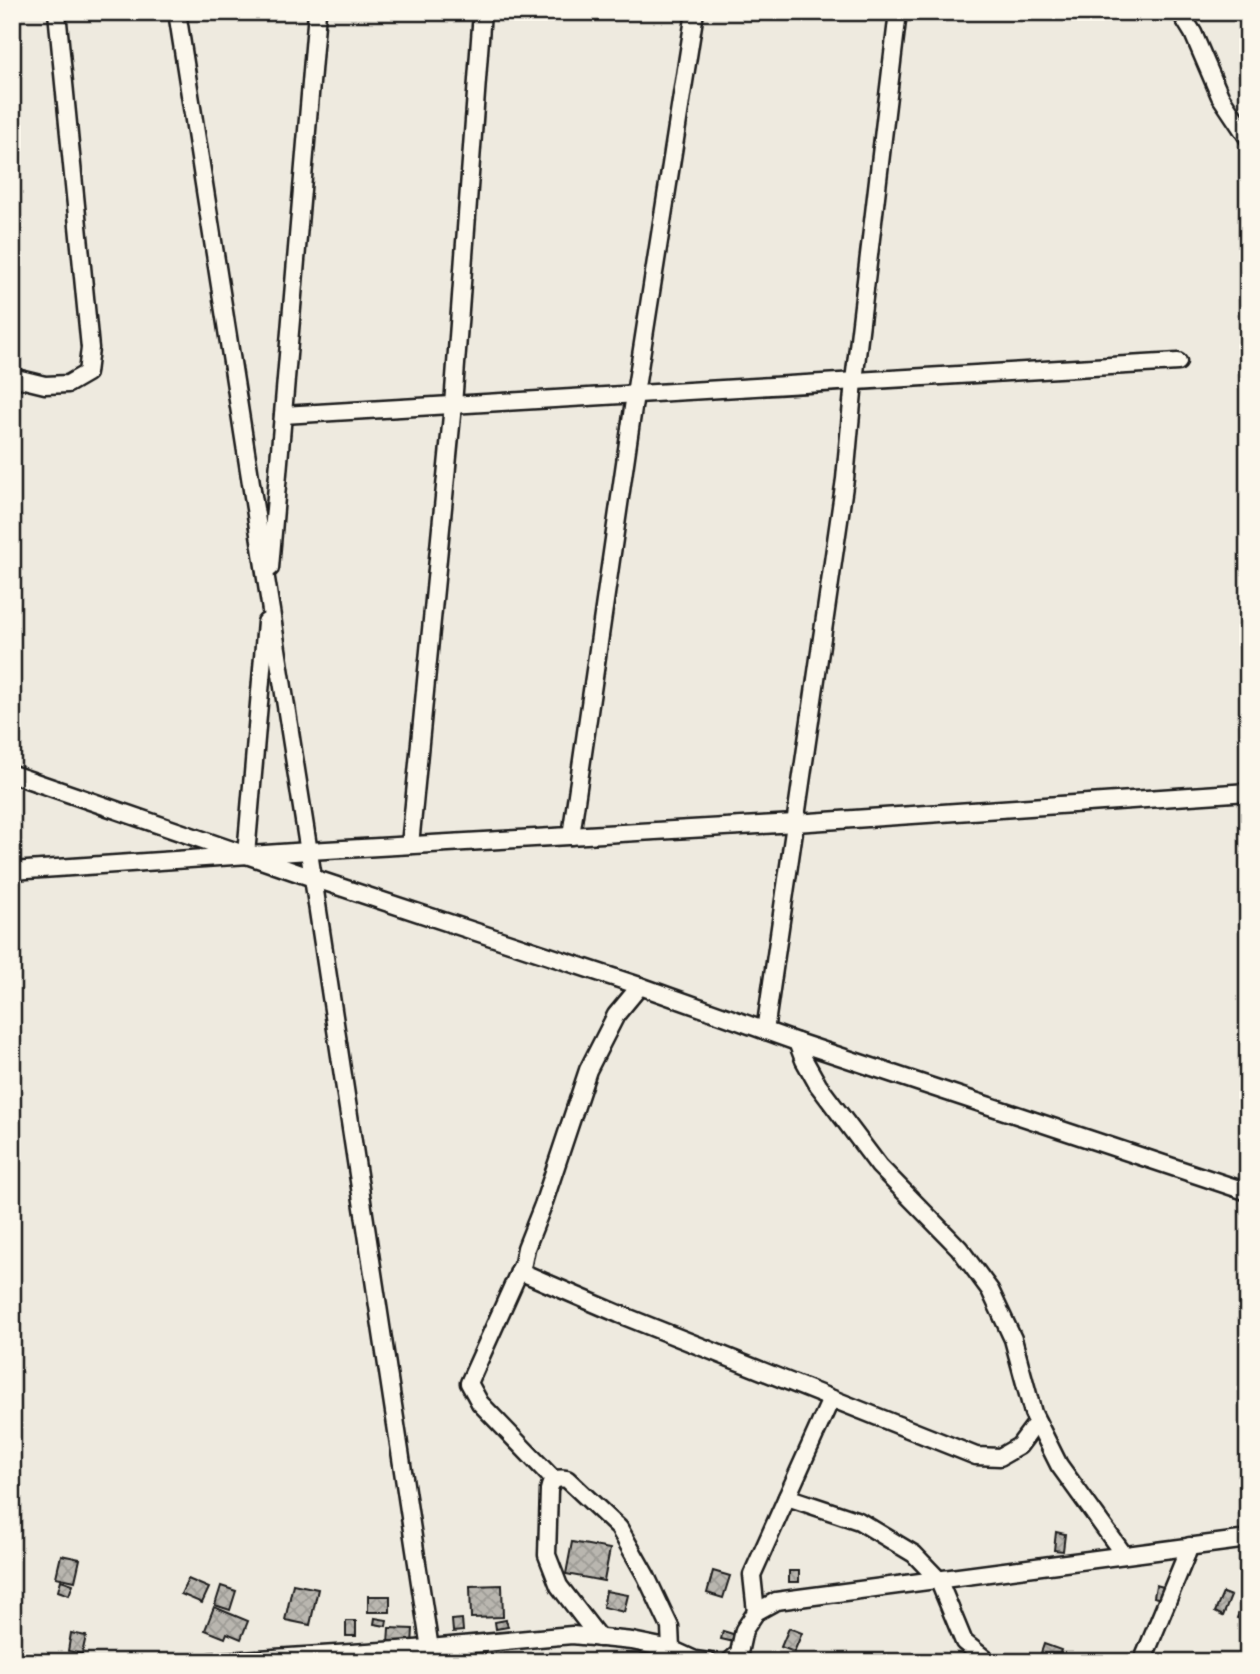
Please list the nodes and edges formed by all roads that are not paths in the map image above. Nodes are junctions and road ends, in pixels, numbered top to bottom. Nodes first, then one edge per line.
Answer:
1 (57, 12) edge
2 (177, 12) edge
3 (317, 12) edge
4 (482, 12) edge
5 (695, 12) edge
6 (898, 12) edge
7 (1180, 12) edge
8 (1248, 138) edge
9 (1178, 362) dead end
10 (12, 377) edge
11 (854, 381) junction
12 (635, 394) junction
13 (453, 405) junction
14 (283, 415) junction
15 (268, 594) junction
16 (12, 774) edge
17 (1248, 792) edge
18 (795, 823) junction
19 (571, 836) junction
20 (410, 845) junction
21 (309, 851) junction
22 (246, 855) junction
23 (12, 871) edge
24 (313, 878) junction
25 (640, 986) junction
26 (765, 1031) junction
27 (797, 1042) junction
28 (1248, 1192) edge
29 (519, 1271) junction
30 (831, 1399) junction
31 (1037, 1422) junction
32 (554, 1480) junction
33 (787, 1497) junction
34 (1248, 1539) edge
35 (1190, 1546) junction
36 (1124, 1555) junction
37 (938, 1579) junction
38 (756, 1612) junction
39 (599, 1638) junction
40 (671, 1649) junction
41 (430, 1655) edge
42 (737, 1659) edge
43 (210, 1662) edge
44 (709, 1662) edge
45 (989, 1662) edge
46 (1142, 1662) edge

1 - 10 street
2 - 15 street
3 - 14 street
4 - 13 street
5 - 12 street
6 - 11 street
7 - 8 street
9 - 11 street
11 - 12 street
11 - 18 street
12 - 13 street
12 - 19 street
13 - 14 street
13 - 20 street
14 - 15 street
15 - 21 street
15 - 22 street
16 - 22 street
17 - 18 street
18 - 19 street
18 - 26 street
19 - 20 street
20 - 21 street
21 - 22 street
21 - 24 street
22 - 23 street
22 - 24 street
24 - 25 street
24 - 41 street
25 - 26 street
25 - 29 street
26 - 27 street
27 - 28 street
27 - 31 street
29 - 30 street
29 - 32 street
30 - 31 street
30 - 33 street
31 - 36 street
32 - 39 street
32 - 40 street
33 - 37 street
33 - 38 street
34 - 35 street
35 - 36 street
35 - 46 street
36 - 37 street
37 - 38 street
37 - 45 street
38 - 42 street
39 - 40 street
39 - 41 street
40 - 44 street
41 - 43 street

